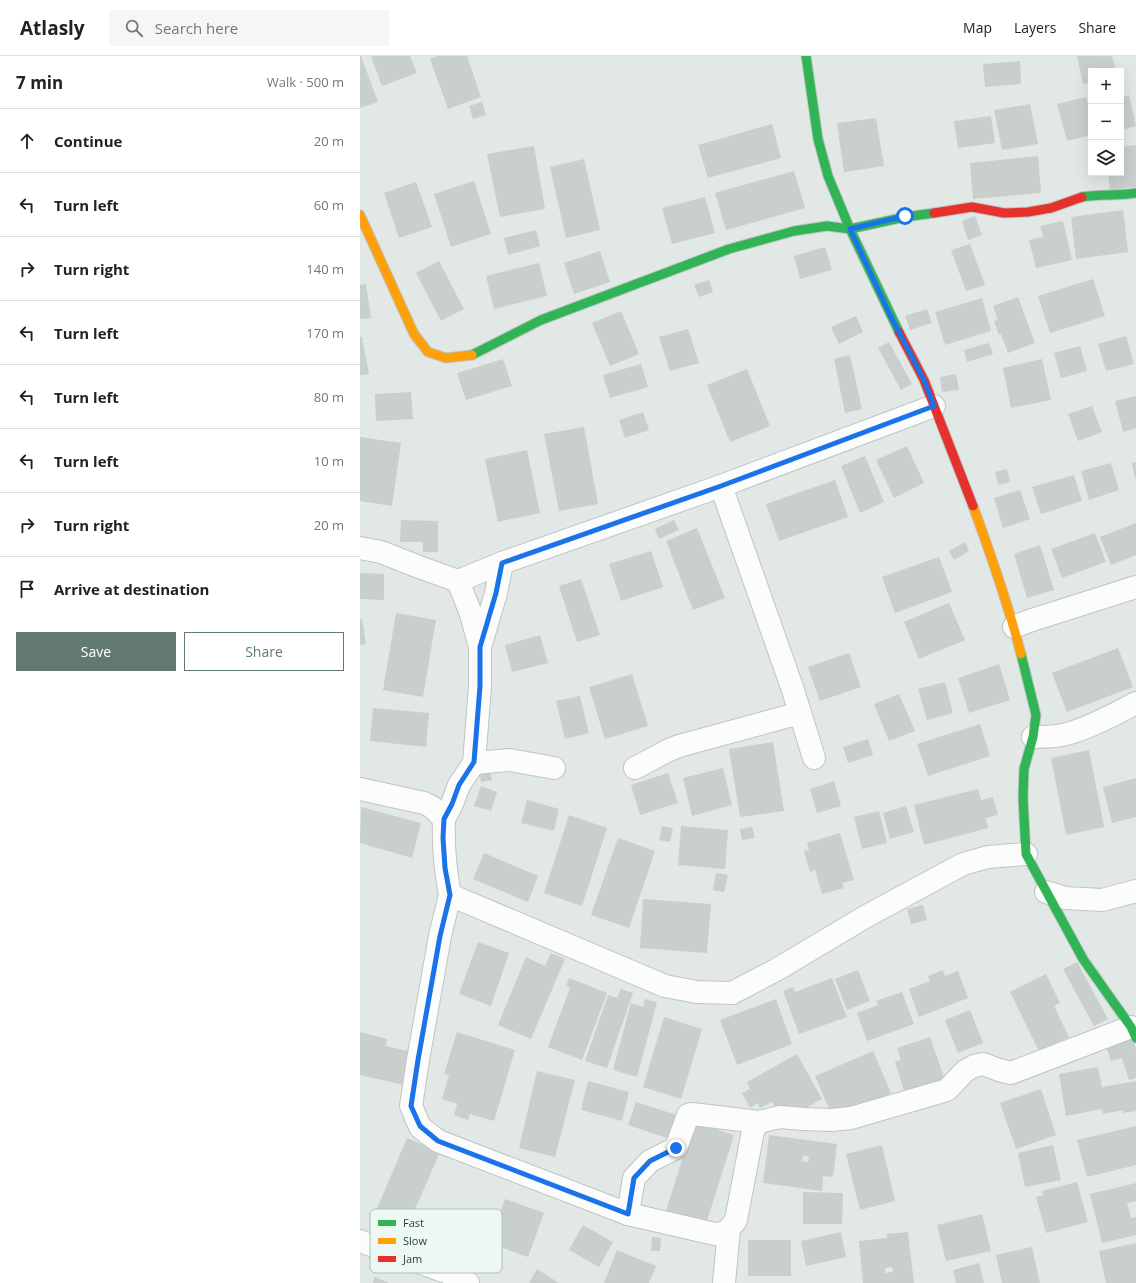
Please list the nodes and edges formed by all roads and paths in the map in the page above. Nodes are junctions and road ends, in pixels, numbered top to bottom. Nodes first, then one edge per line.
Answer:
1 (806, 56) edge
2 (1136, 193) edge
3 (360, 215) edge
4 (850, 229) junction
5 (934, 406) junction
6 (721, 486) junction
7 (360, 548) edge
8 (502, 563) junction
9 (458, 580) junction
10 (1136, 587) edge
11 (1014, 627) junction
12 (480, 647) junction
13 (1136, 703) edge
14 (800, 713) junction
15 (1033, 737) junction
16 (814, 758) dead end
17 (474, 762) junction
18 (554, 768) dead end
19 (635, 768) dead end
20 (360, 789) edge
21 (444, 819) junction
22 (1026, 854) junction
23 (1136, 891) edge
24 (1046, 892) junction
25 (450, 895) junction
26 (1133, 1032) edge
27 (759, 1122) junction
28 (628, 1214) junction
29 (729, 1229) junction
30 (360, 1241) edge
31 (370, 1245) edge
32 (446, 1273) edge
33 (468, 1283) edge
34 (724, 1283) edge

1 - 4 street
2 - 4 street
3 - 4 street
4 - 5 street
5 - 6 street
5 - 11 street
6 - 8 street
6 - 14 street
7 - 9 street
8 - 9 street
8 - 12 street
9 - 12 street
10 - 11 street
11 - 15 street
12 - 17 street
13 - 15 street
14 - 16 street
14 - 19 street
15 - 22 street
17 - 18 street
17 - 21 street
20 - 21 street
21 - 25 street
22 - 24 street
22 - 25 street
23 - 24 street
24 - 26 street
25 - 28 street
26 - 27 street
27 - 28 street
27 - 29 street
28 - 29 street
29 - 34 street
30 - 31 street
32 - 33 street

